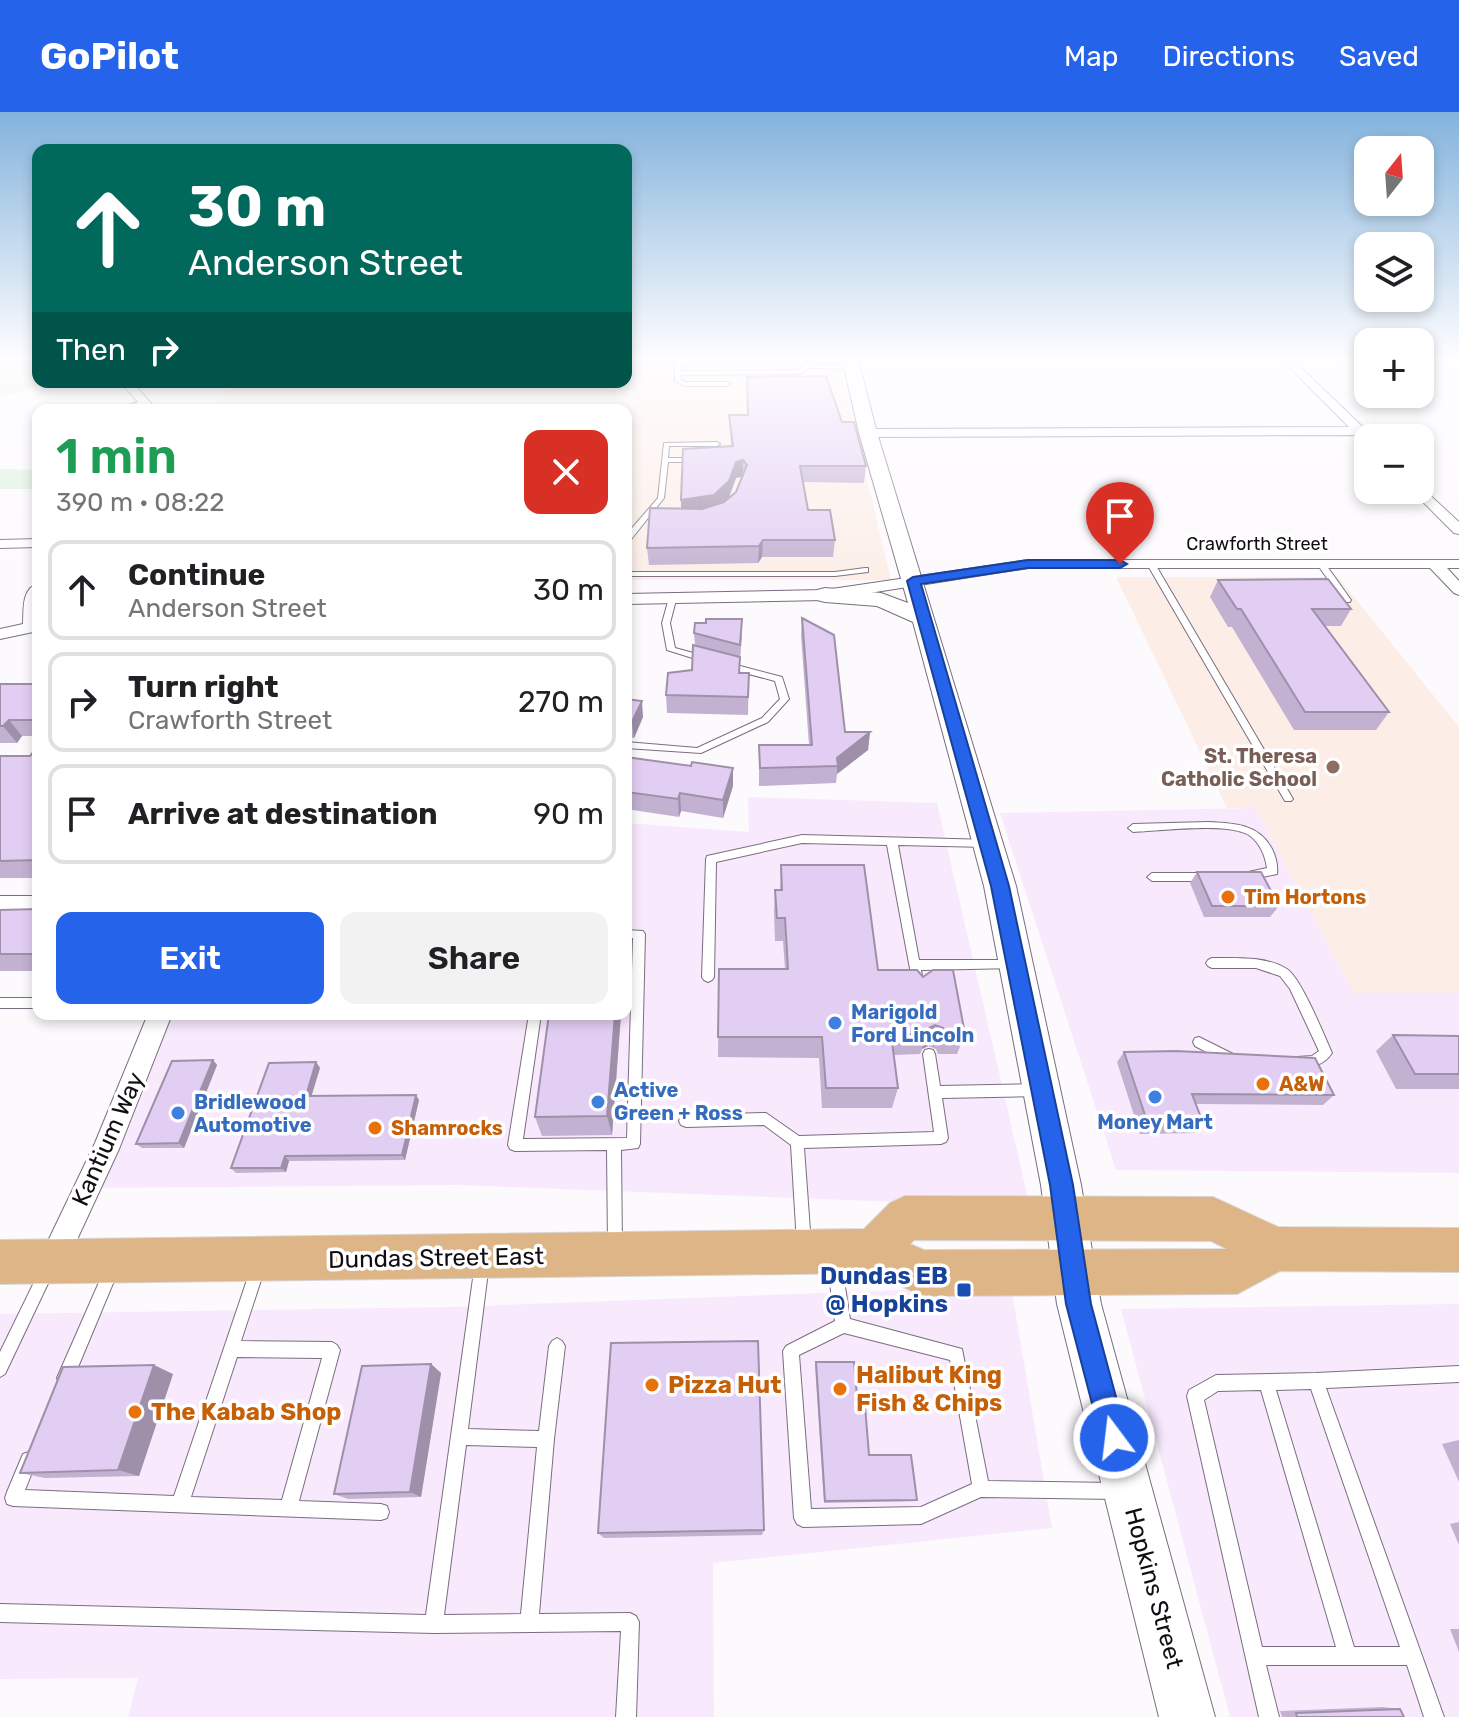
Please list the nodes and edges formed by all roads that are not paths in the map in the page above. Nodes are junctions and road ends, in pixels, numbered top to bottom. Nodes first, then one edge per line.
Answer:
1 (868, 433) edge
2 (1091, 434) edge
3 (1354, 435) edge
4 (717, 444) edge
5 (665, 460) junction
6 (703, 460) edge
7 (1433, 504) edge
8 (643, 519) junction
9 (658, 520) edge
10 (1459, 530) edge
11 (632, 533) edge
12 (32, 543) edge
13 (0, 544) edge
14 (1151, 564) junction
15 (1321, 564) junction
16 (1434, 564) junction
17 (1459, 564) edge
18 (865, 570) dead end
19 (632, 574) edge
20 (913, 581) junction
21 (1459, 590) edge
22 (825, 595) junction
23 (632, 599) edge
24 (672, 600) junction
25 (1347, 600) edge
26 (922, 617) junction
27 (32, 627) edge
28 (0, 634) edge
29 (632, 746) edge
30 (1288, 799) dead end
31 (1133, 828) dead end
32 (892, 841) junction
33 (987, 843) junction
34 (1242, 876) edge
35 (1152, 877) dead end
36 (1212, 877) edge
37 (0, 904) edge
38 (32, 904) edge
39 (632, 934) edge
40 (1212, 963) dead end
41 (914, 965) junction
42 (1015, 965) junction
43 (708, 977) dead end
44 (918, 991) edge
45 (0, 1003) edge
46 (32, 1003) edge
47 (158, 1020) edge
48 (534, 1020) edge
49 (1199, 1042) dead end
50 (929, 1054) edge
51 (1242, 1059) edge
52 (1285, 1060) edge
53 (1041, 1090) junction
54 (934, 1092) junction
55 (686, 1121) dead end
56 (797, 1142) junction
57 (614, 1145) junction
58 (1066, 1218) junction
59 (1276, 1249) junction
60 (1459, 1250) edge
61 (837, 1252) junction
62 (615, 1256) junction
63 (483, 1258) junction
64 (260, 1260) junction
65 (115, 1261) junction
66 (0, 1262) edge
67 (52, 1262) junction
68 (1074, 1272) junction
69 (843, 1325) junction
70 (557, 1346) dead end
71 (231, 1349) junction
72 (0, 1369) edge
73 (1459, 1374) edge
74 (1316, 1381) junction
75 (1266, 1382) junction
76 (61, 1388) edge
77 (459, 1437) junction
78 (546, 1439) junction
79 (37, 1443) edge
80 (981, 1489) junction
81 (1128, 1491) junction
82 (180, 1505) junction
83 (288, 1509) junction
84 (381, 1512) edge
85 (0, 1613) edge
86 (529, 1623) junction
87 (434, 1624) junction
88 (1255, 1656) junction
89 (1348, 1656) junction
90 (1412, 1656) junction
91 (626, 1717) edge
92 (1187, 1717) edge
93 (1269, 1717) edge
94 (1434, 1717) edge

1 - 20 main road, Hopkins Street
2 - 3 street
4 - 5 lane
5 - 6 lane
5 - 8 lane
7 - 10 street
8 - 9 lane
8 - 11 lane
12 - 13 street
14 - 15 street, Crawforth Street
14 - 20 street, Crawforth Street
14 - 30 lane
15 - 16 street, Crawforth Street
15 - 25 lane
16 - 17 street, Crawforth Street
16 - 21 street
18 - 19 lane
20 - 22 street, Crawforth Street
20 - 26 main road, Hopkins Street
22 - 24 street, Crawforth Street
22 - 26 main road
23 - 24 street, Crawforth Street
24 - 29 lane
26 - 33 main road, Hopkins Street
27 - 28 street
31 - 34 lane
32 - 33 lane
32 - 41 lane
32 - 43 lane
33 - 42 main road, Hopkins Street
35 - 36 lane
37 - 38 street
39 - 57 lane
40 - 52 lane
41 - 42 lane
41 - 44 lane
42 - 53 main road, Hopkins Street
45 - 46 lane
47 - 67 street, Kantium Way
48 - 57 lane
49 - 51 lane
50 - 54 lane
53 - 54 lane
53 - 58 main road, Hopkins Street
54 - 56 lane
55 - 56 lane
56 - 61 lane
57 - 62 lane
58 - 59 main road, Dundas Street East
58 - 61 main road, Dundas Street East
58 - 68 main road, Hopkins Street
59 - 60 main road, Dundas Street East
59 - 68 main road, Dundas Street East
61 - 62 main road, Dundas Street East
61 - 68 main road, Dundas Street East
61 - 69 lane
62 - 63 main road, Dundas Street East
63 - 64 main road, Dundas Street East
63 - 77 lane
64 - 65 main road, Dundas Street East
64 - 71 lane
65 - 67 main road, Dundas Street East
65 - 76 lane
66 - 67 main road, Dundas Street East
67 - 72 lane
68 - 81 main road, Hopkins Street
69 - 80 lane
69 - 80 lane
70 - 78 lane
71 - 82 lane
71 - 83 lane
73 - 74 lane
74 - 75 lane
74 - 90 lane
75 - 88 lane
75 - 89 lane
77 - 78 lane
77 - 87 lane
78 - 86 lane
79 - 82 lane
80 - 81 lane
81 - 92 main road, Hopkins Street
82 - 83 lane
83 - 84 lane
85 - 87 lane
86 - 87 lane
86 - 91 lane
88 - 89 lane
88 - 93 lane
89 - 90 lane
90 - 94 lane

